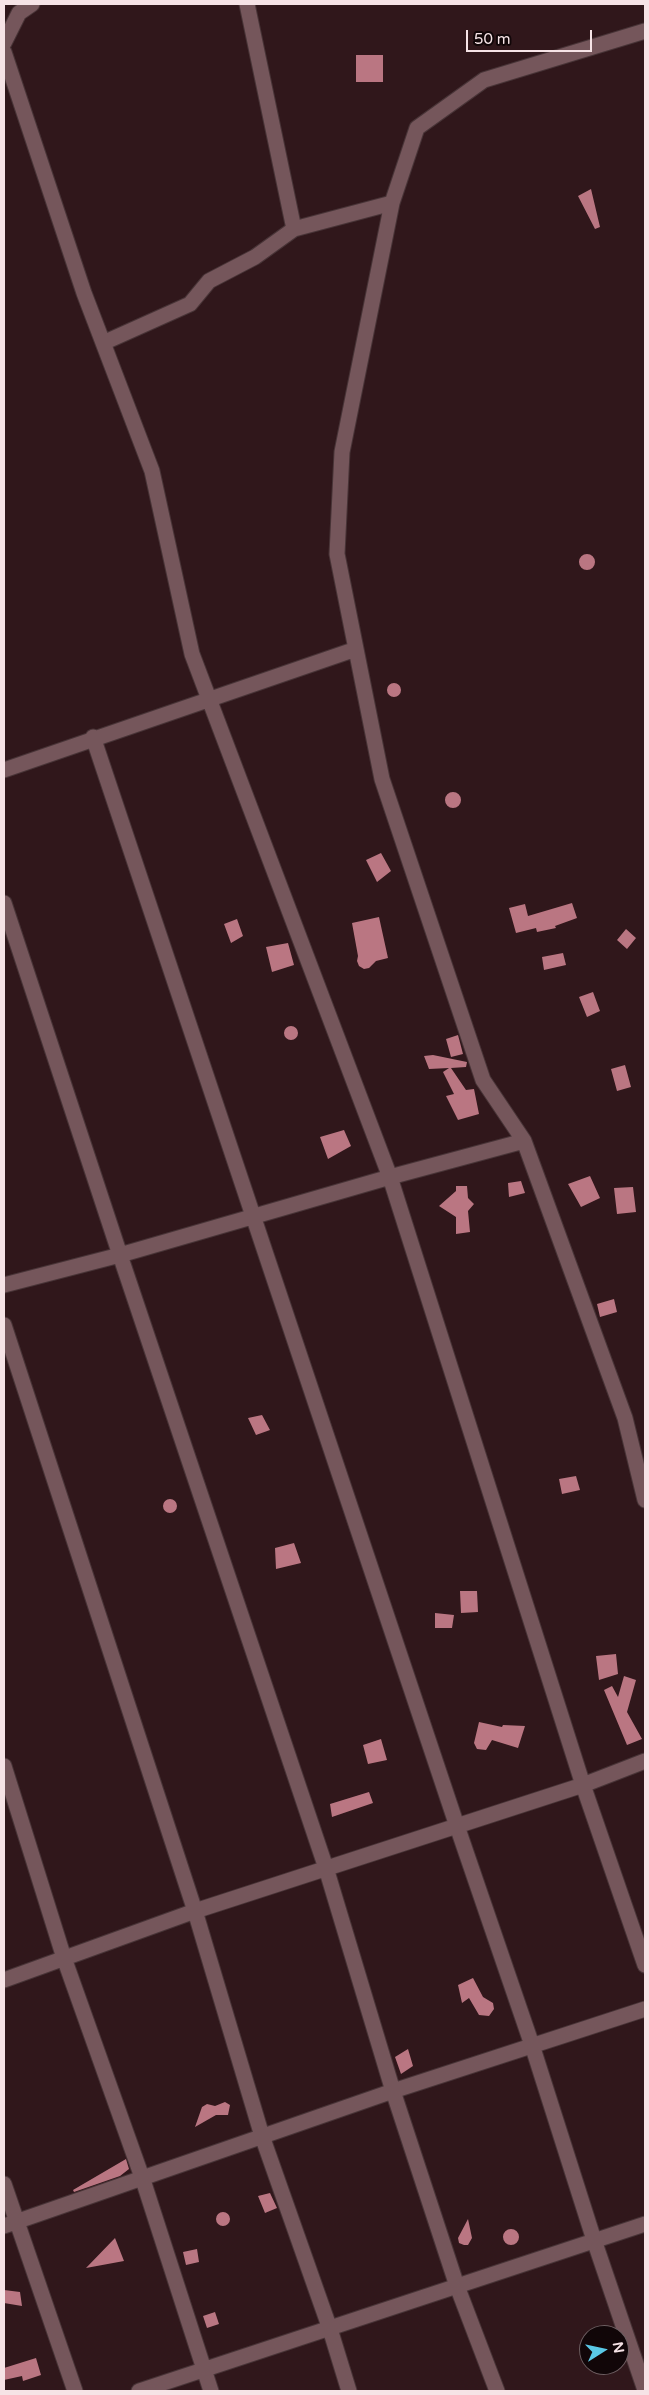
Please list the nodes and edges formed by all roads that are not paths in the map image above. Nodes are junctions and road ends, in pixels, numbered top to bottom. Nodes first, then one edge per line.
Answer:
1 (32, 4) edge
2 (246, 4) edge
3 (645, 30) edge
4 (4, 43) edge
5 (4, 52) edge
6 (392, 203) junction
7 (294, 229) junction
8 (103, 343) junction
9 (356, 649) junction
10 (207, 699) junction
11 (93, 737) junction
12 (4, 770) edge
13 (4, 903) edge
14 (524, 1141) junction
15 (390, 1176) junction
16 (254, 1217) junction
17 (120, 1255) junction
18 (4, 1285) edge
19 (4, 1325) edge
20 (645, 1500) edge
21 (645, 1762) edge
22 (4, 1766) edge
23 (583, 1785) junction
24 (457, 1826) junction
25 (326, 1868) junction
26 (195, 1911) junction
27 (64, 1958) junction
28 (645, 1965) edge
29 (4, 1980) edge
30 (645, 2009) edge
31 (532, 2045) junction
32 (393, 2092) junction
33 (262, 2136) junction
34 (142, 2180) junction
35 (4, 2184) edge
36 (11, 2224) edge
37 (645, 2224) edge
38 (594, 2240) junction
39 (457, 2286) junction
40 (330, 2329) junction
41 (204, 2370) junction
42 (645, 2390) edge
43 (75, 2391) edge
44 (139, 2391) edge
45 (211, 2391) edge
46 (349, 2391) edge
47 (497, 2391) edge

1 - 4 street
2 - 7 street
3 - 6 street
5 - 8 street
6 - 7 street
6 - 9 street
7 - 8 street
8 - 10 street
9 - 10 street
9 - 14 street
10 - 11 street
10 - 15 street
11 - 12 street
11 - 16 street
13 - 17 street
14 - 15 street
14 - 20 street
15 - 16 street
15 - 23 street
16 - 17 street
16 - 24 street
17 - 18 street
17 - 25 street
19 - 26 street
21 - 23 street
22 - 27 street
23 - 24 street
23 - 28 street
24 - 25 street
24 - 31 street
25 - 26 street
25 - 32 street
26 - 27 street
26 - 33 street
27 - 29 street
27 - 34 street
30 - 31 street
31 - 32 street
31 - 38 street
32 - 33 street
32 - 39 street
33 - 34 street
33 - 40 street
34 - 36 street
34 - 41 street
35 - 36 street
36 - 43 street
37 - 38 street
38 - 39 street
38 - 42 street
39 - 40 street
39 - 47 street
40 - 41 street
40 - 46 street
41 - 44 street
41 - 45 street

